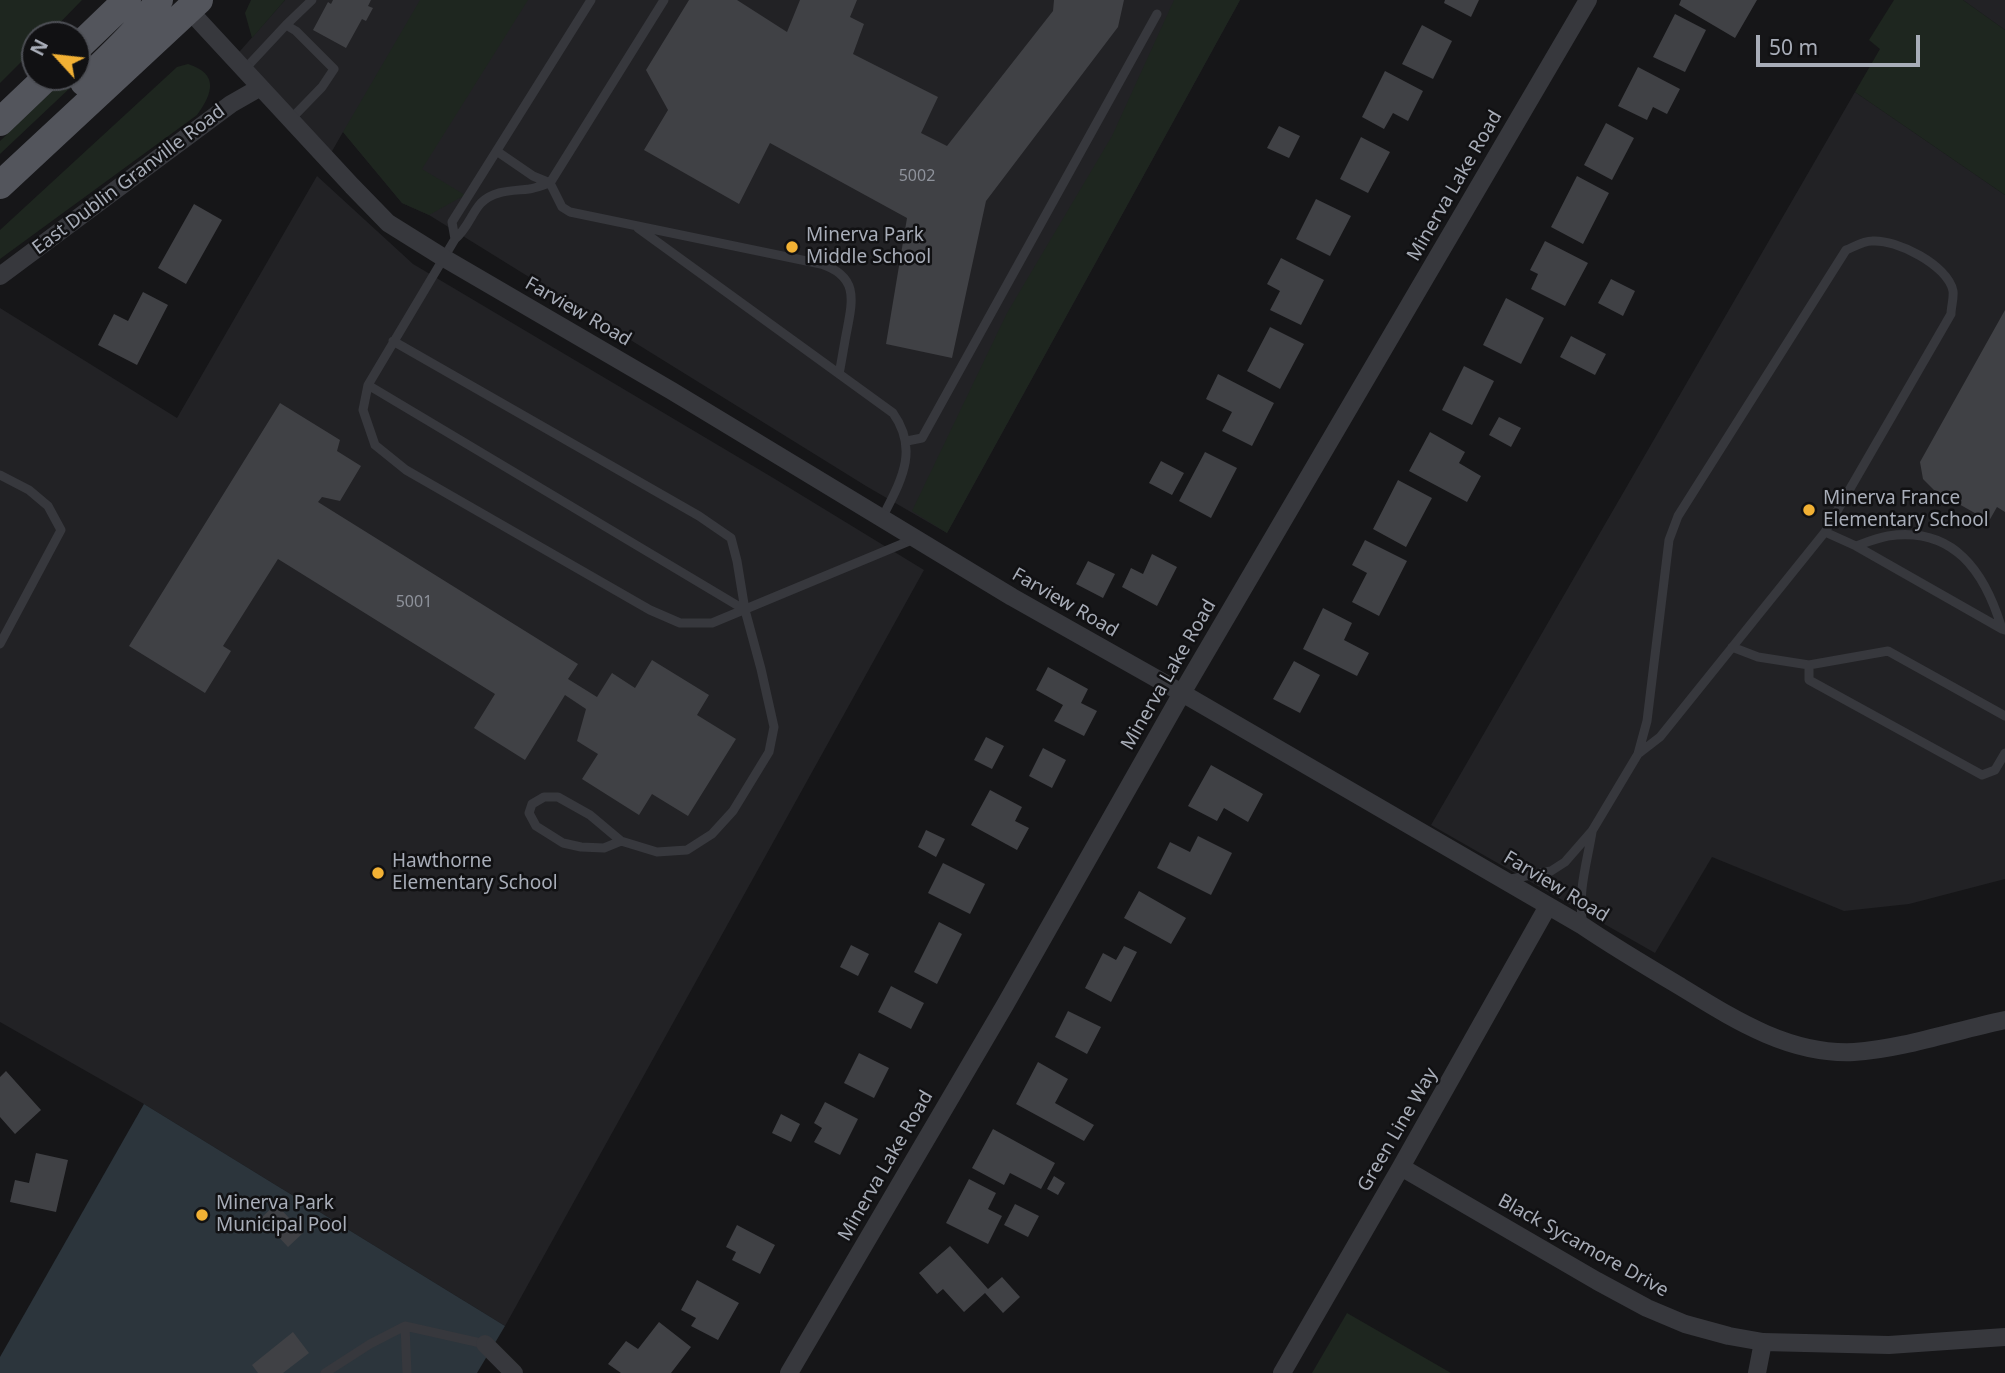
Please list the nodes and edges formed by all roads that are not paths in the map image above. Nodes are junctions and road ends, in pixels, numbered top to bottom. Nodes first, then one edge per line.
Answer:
1 (127, 0) edge
2 (159, 0) edge
3 (312, 0) edge
4 (591, 0) edge
5 (664, 0) edge
6 (1588, 0) edge
7 (190, 3) edge
8 (1157, 14) dead end
9 (286, 25) junction
10 (91, 35) edge
11 (243, 70) junction
12 (259, 88) junction
13 (32, 91) edge
14 (290, 120) junction
15 (0, 122) edge
16 (498, 152) junction
17 (0, 160) edge
18 (550, 183) junction
19 (0, 185) edge
20 (634, 225) junction
21 (455, 239) junction
22 (444, 258) junction
23 (0, 276) edge
24 (393, 341) junction
25 (839, 373) junction
26 (368, 385) junction
27 (907, 441) junction
28 (0, 475) edge
29 (882, 518) junction
30 (1825, 531) junction
31 (915, 539) junction
32 (1856, 545) junction
33 (745, 610) junction
34 (2003, 630) edge
35 (0, 643) edge
36 (1732, 647) junction
37 (1809, 665) junction
38 (1182, 694) junction
39 (2005, 716) edge
40 (2005, 753) edge
41 (1638, 754) junction
42 (1592, 831) junction
43 (621, 841) junction
44 (1503, 880) junction
45 (1548, 906) junction
46 (1583, 926) junction
47 (2005, 1020) edge
48 (1401, 1167) junction
49 (405, 1326) junction
50 (2005, 1337) edge
51 (1763, 1342) junction
52 (485, 1344) joint
53 (325, 1373) edge
54 (407, 1373) edge
55 (514, 1373) edge
56 (789, 1373) edge
57 (1282, 1373) edge
58 (1757, 1373) edge

1 - 10 main road
2 - 17 main road
3 - 9 lane
4 - 16 lane
5 - 18 lane
6 - 38 street, Minerva Lake Road
7 - 11 street, Farview Road
7 - 19 main road
8 - 27 lane
9 - 11 lane
9 - 14 lane
11 - 12 street, Farview Road
12 - 14 street, Farview Road
12 - 23 street, East Dublin Granville Road
13 - 15 main road
14 - 22 street, Farview Road
16 - 18 lane
16 - 21 lane
18 - 20 lane
18 - 21 lane
20 - 25 lane
20 - 25 lane
21 - 22 lane
22 - 24 lane
22 - 29 street, Farview Road
24 - 26 lane
24 - 33 lane
25 - 27 lane
26 - 33 lane
26 - 33 lane
27 - 29 lane
28 - 35 lane
29 - 31 street, Farview Road
30 - 32 lane
30 - 36 lane
30 - 41 lane
31 - 33 lane
31 - 38 street, Farview Road
32 - 34 lane
32 - 34 lane
33 - 43 lane
36 - 37 lane
36 - 41 lane
37 - 39 lane
37 - 40 lane
38 - 44 street, Farview Road
38 - 56 street, Minerva Lake Road
41 - 42 lane
42 - 44 lane
42 - 46 lane
43 - 43 lane
44 - 45 street, Farview Road
45 - 46 street, Farview Road
45 - 48 street, Green Line Way
46 - 47 street, Farview Road
48 - 51 street, Black Sycamore Drive
48 - 57 street, Green Line Way
49 - 52 lane
49 - 53 lane
49 - 54 lane
50 - 51 street, Black Sycamore Drive
51 - 58 street
52 - 55 street

